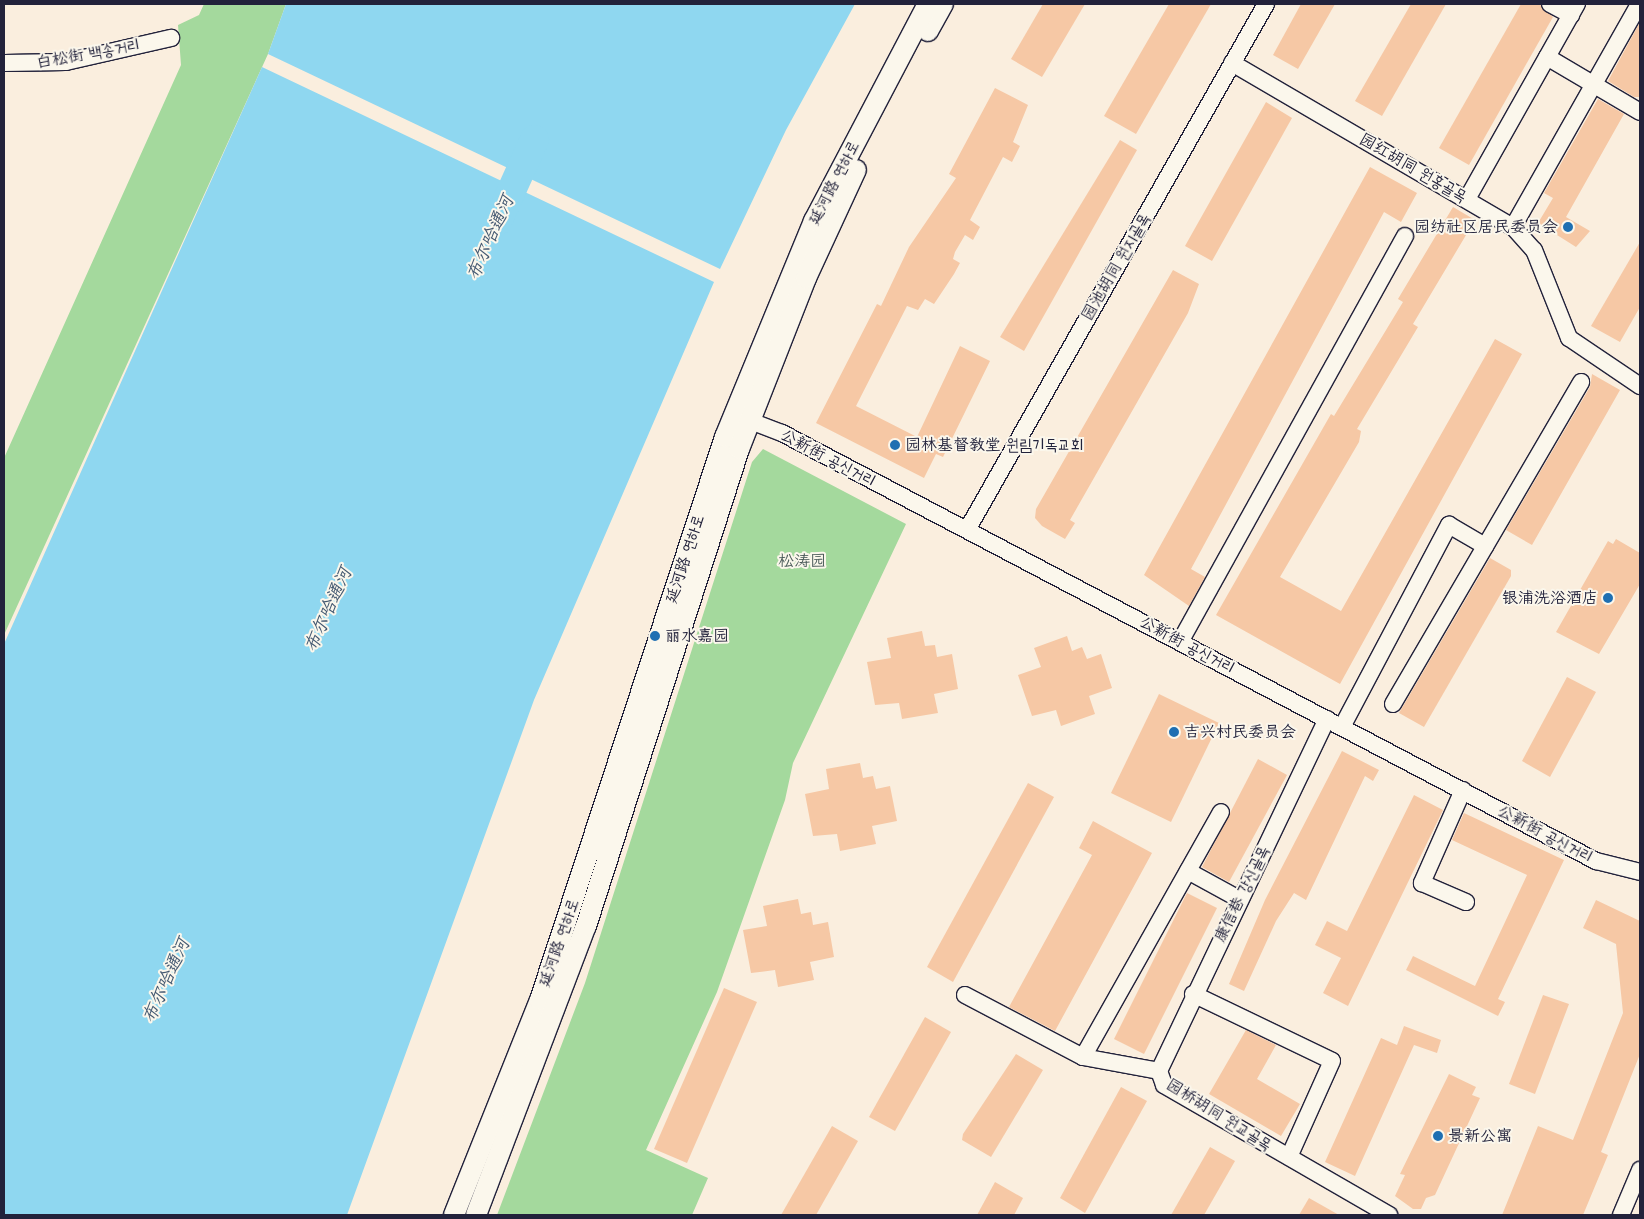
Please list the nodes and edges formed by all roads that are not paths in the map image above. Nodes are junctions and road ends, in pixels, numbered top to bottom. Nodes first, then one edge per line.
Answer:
1 (928, 4) edge
2 (943, 4) edge
3 (1266, 4) edge
4 (1550, 4) edge
5 (1639, 4) edge
6 (1574, 10) edge
7 (171, 38) dead end
8 (1547, 57) junction
9 (4, 63) edge
10 (1232, 63) junction
11 (1593, 84) junction
12 (1640, 112) edge
13 (1467, 199) junction
14 (1513, 227) junction
15 (1405, 236) dead end
16 (1581, 382) dead end
17 (1640, 386) edge
18 (742, 418) junction
19 (967, 530) junction
20 (1485, 546) junction
21 (1180, 642) junction
22 (1393, 704) dead end
23 (1327, 719) junction
24 (1342, 727) junction
25 (1463, 790) junction
26 (1221, 812) dead end
27 (1188, 872) junction
28 (1640, 872) edge
29 (1239, 899) junction
30 (1466, 902) dead end
31 (1193, 994) junction
32 (965, 995) dead end
33 (1083, 1057) junction
34 (1159, 1071) junction
35 (1288, 1157) junction
36 (1640, 1170) edge
37 (454, 1215) edge
38 (476, 1215) edge
39 (1389, 1215) edge
40 (1621, 1215) edge

1 - 18 main road, 延河路 연하로
2 - 18 main road, 延河路 연하로
3 - 10 street, 园池胡同 원지골목
4 - 6 street
5 - 11 street
6 - 8 street
7 - 9 street, 白松街 백송거리
8 - 11 street
8 - 13 street
10 - 13 street, 园红胡同 원홍골목
10 - 19 street, 园池胡同 원지골목
11 - 12 street
11 - 14 street
13 - 14 street, 园红胡同 원홍골목
14 - 17 street, 园红胡同 원홍골목
15 - 21 street
16 - 20 street
18 - 19 street, 公新街 공신거리
18 - 37 main road, 延河路 연하로
18 - 38 main road, 延河路 연하로
19 - 21 street, 公新街 공신거리
20 - 22 street
20 - 24 street
21 - 23 street, 公新街 공신거리
23 - 24 street, 公新街 공신거리
23 - 29 street, 康信巷 강신골목
24 - 25 street, 公新街 공신거리
25 - 28 street, 公新街 공신거리
25 - 30 street
26 - 27 street
27 - 29 street
27 - 33 street
29 - 31 street, 康信巷 강신골목
31 - 34 street, 康信巷 강신골목
31 - 35 street
32 - 33 street, 园桥胡同 원교골목
33 - 34 street, 园桥胡同 원교골목
34 - 35 street, 园桥胡同 원교골목
35 - 39 street, 园桥胡同 원교골목
36 - 40 street

